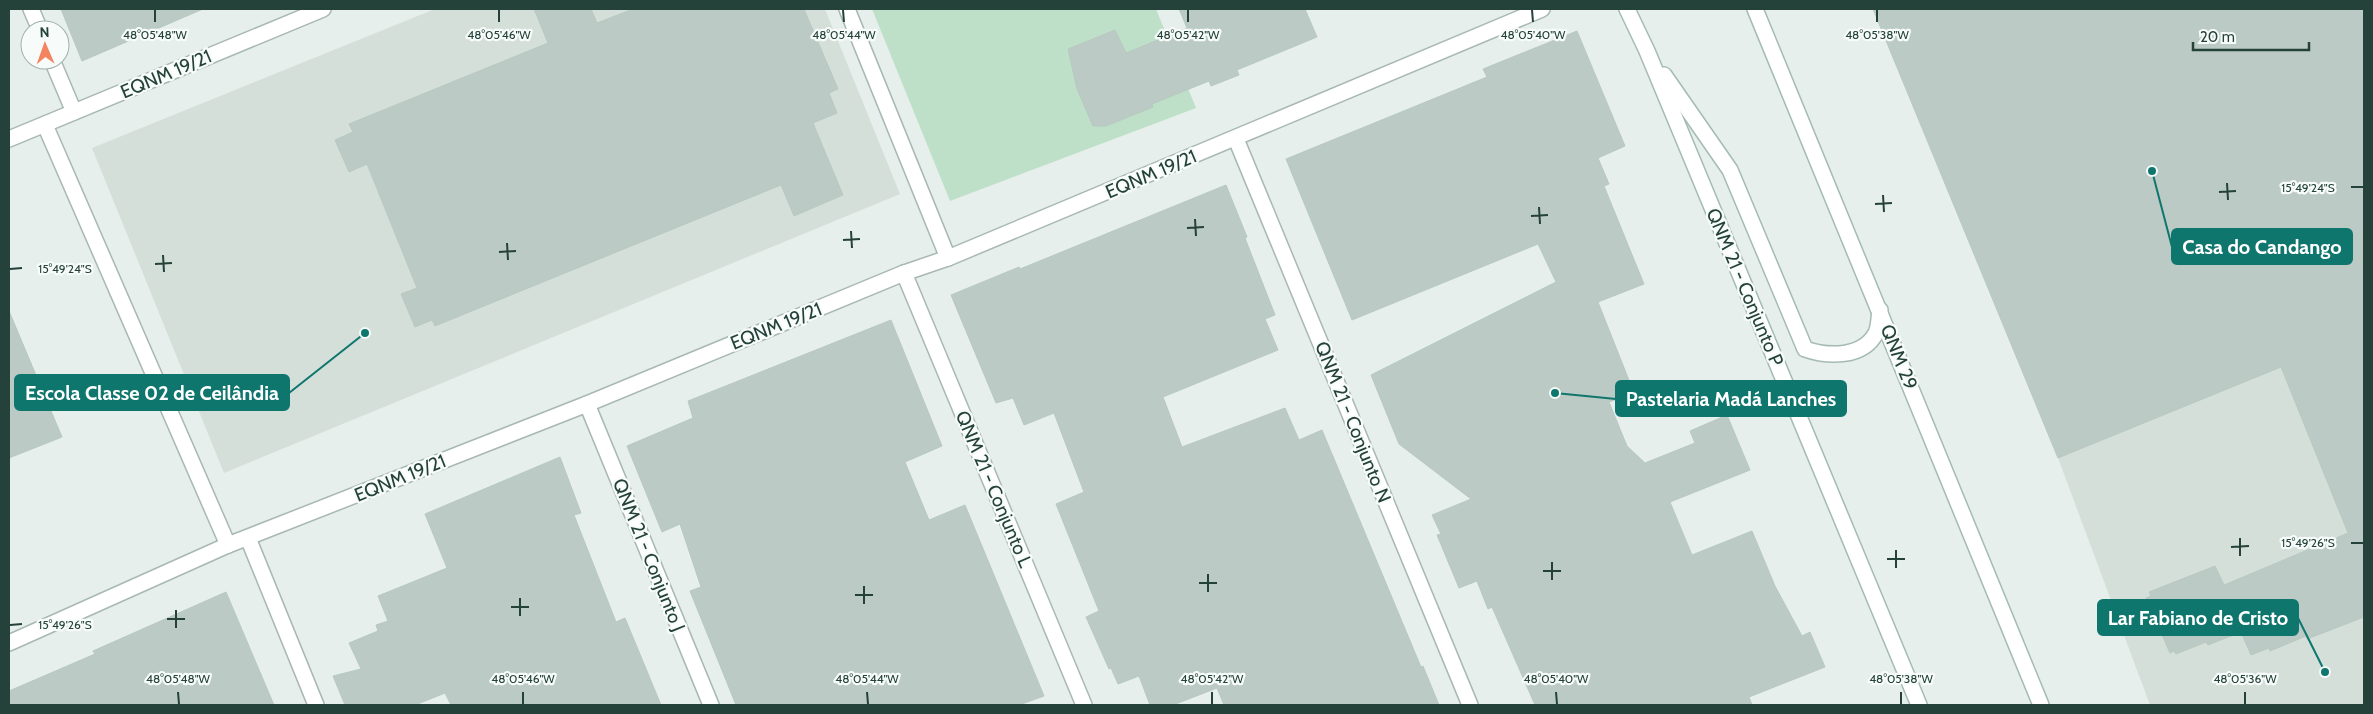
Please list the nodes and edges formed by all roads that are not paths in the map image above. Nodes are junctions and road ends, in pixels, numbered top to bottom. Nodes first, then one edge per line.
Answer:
1 (323, 9) edge
2 (847, 9) edge
3 (1542, 9) edge
4 (1627, 9) edge
5 (1755, 9) edge
6 (1647, 51) junction
7 (56, 70) edge
8 (74, 112) junction
9 (45, 125) junction
10 (9, 139) edge
11 (1236, 139) junction
12 (948, 258) junction
13 (904, 273) junction
14 (1880, 310) junction
15 (587, 404) junction
16 (248, 538) junction
17 (228, 545) junction
18 (9, 642) edge
19 (316, 705) edge
20 (710, 705) edge
21 (1084, 705) edge
22 (1470, 705) edge
23 (1918, 705) edge
24 (2041, 705) edge

1 - 8 street, EQNM 19/21
2 - 12 street
3 - 11 street, EQNM 19/21
4 - 6 street, QNM 21 - Conjunto P
5 - 14 street, QNM 29
6 - 14 street
6 - 23 street, QNM 21 - Conjunto P
7 - 8 street
8 - 9 street, EQNM 19/21
9 - 10 street, EQNM 19/21
9 - 17 street
11 - 12 street, EQNM 19/21
11 - 22 street, QNM 21 - Conjunto N
12 - 13 street, EQNM 19/21
13 - 15 street, EQNM 19/21
13 - 21 street, QNM 21 - Conjunto L
14 - 24 street, QNM 29
15 - 16 street, EQNM 19/21
15 - 20 street, QNM 21 - Conjunto J
16 - 17 street, EQNM 19/21
16 - 19 street
17 - 18 street, EQNM 19/21

